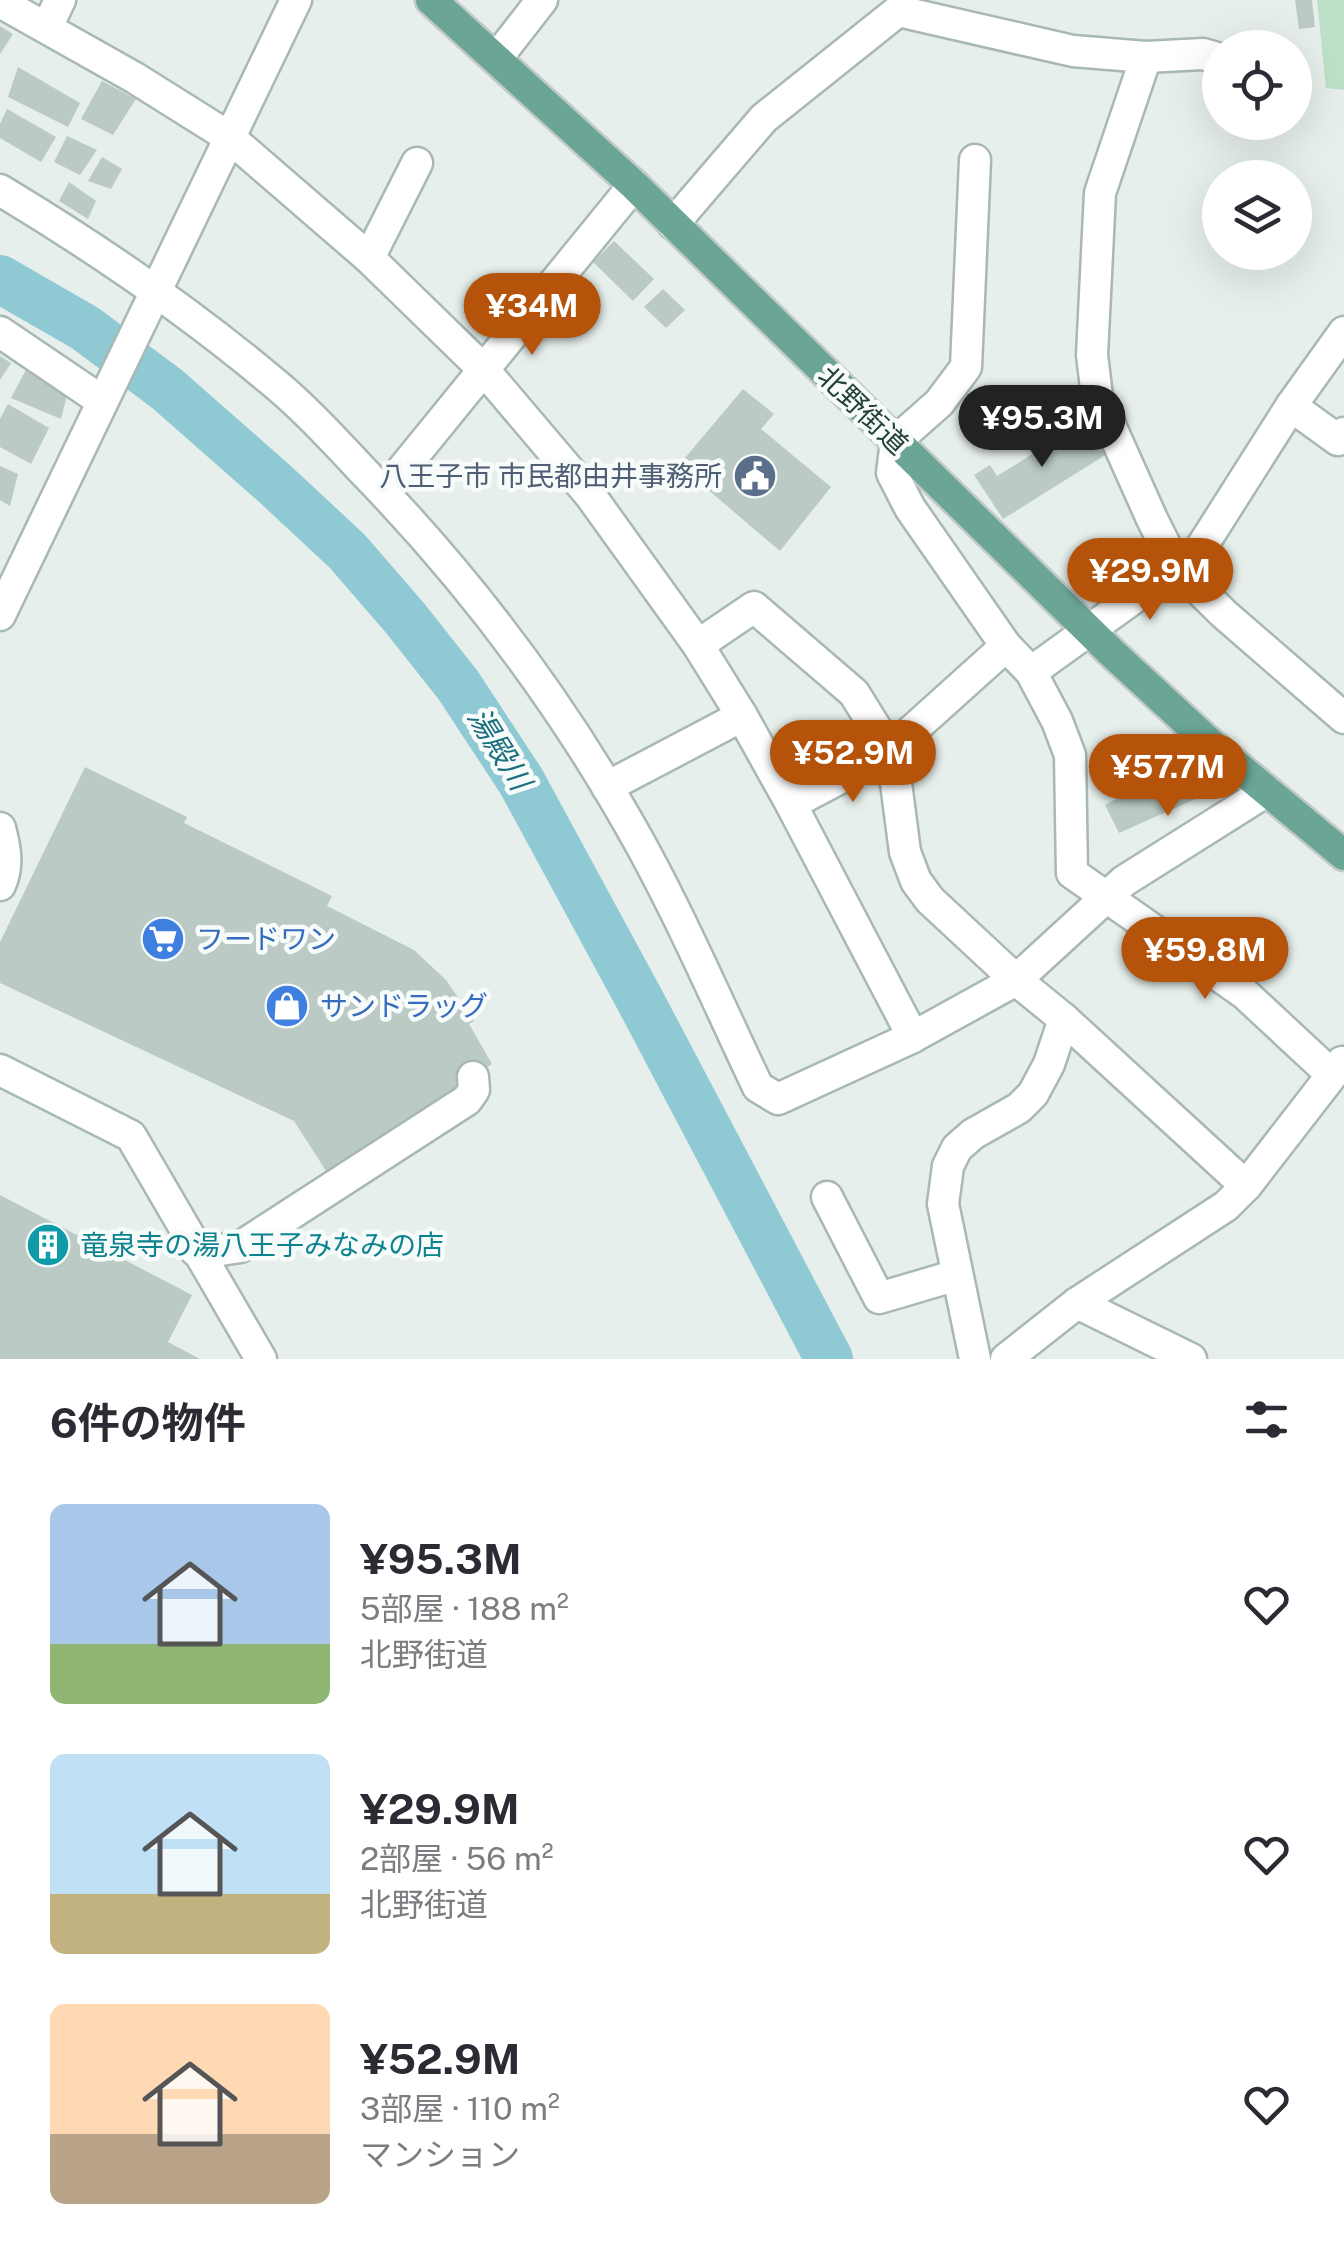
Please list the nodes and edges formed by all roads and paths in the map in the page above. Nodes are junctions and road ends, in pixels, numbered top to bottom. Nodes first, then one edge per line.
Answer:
1 (296, 0) edge
2 (430, 0) edge
3 (542, 0) edge
4 (0, 2) edge
5 (54, 14) edge
6 (1202, 54) edge
7 (1146, 57) junction
8 (496, 59) junction
9 (229, 137) junction
10 (976, 160) dead end
11 (417, 163) dead end
12 (634, 186) junction
13 (0, 190) edge
14 (672, 224) junction
15 (368, 258) junction
16 (150, 302) junction
17 (0, 332) edge
18 (1344, 332) edge
19 (484, 370) junction
20 (106, 394) junction
21 (1291, 406) junction
22 (1344, 432) edge
23 (896, 441) junction
24 (384, 492) junction
25 (1176, 567) junction
26 (0, 614) edge
27 (1088, 630) junction
28 (698, 645) junction
29 (1006, 646) junction
30 (1031, 672) junction
31 (742, 716) junction
32 (1344, 718) edge
33 (886, 754) junction
34 (607, 787) junction
35 (1267, 792) junction
36 (791, 804) junction
37 (0, 828) edge
38 (1344, 855) edge
39 (0, 885) edge
40 (1106, 896) junction
41 (1016, 980) junction
42 (1064, 1019) junction
43 (912, 1036) junction
44 (1338, 1067) edge
45 (0, 1070) edge
46 (473, 1077) dead end
47 (1246, 1186) junction
48 (826, 1197) dead end
49 (196, 1250) junction
50 (957, 1275) junction
51 (1077, 1303) junction
52 (261, 1359) edge
53 (976, 1359) edge
54 (1006, 1359) edge
55 (1191, 1359) edge

1 - 9 street
2 - 8 main road, 北野街道
3 - 8 street
4 - 5 street
5 - 9 street
6 - 7 street
7 - 14 street
7 - 25 street
8 - 12 main road, 北野街道
9 - 15 street
9 - 16 street
10 - 23 street
11 - 15 street
12 - 14 main road, 北野街道
12 - 19 street
13 - 16 street
14 - 23 main road, 北野街道
15 - 19 street
16 - 20 street
16 - 24 street
17 - 20 street
18 - 21 street
19 - 24 street
19 - 28 street
20 - 26 street
21 - 22 street
21 - 25 street
23 - 27 main road, 北野街道
23 - 29 street
24 - 34 street
25 - 27 street
25 - 32 street
27 - 30 street
27 - 35 main road, 北野街道
28 - 31 street
28 - 33 street
29 - 30 street
29 - 33 street
30 - 40 street
31 - 34 street
31 - 36 street
33 - 36 street
33 - 41 street
34 - 43 street
35 - 38 main road, 北野街道
35 - 40 street
36 - 43 street
37 - 39 street
40 - 41 street
40 - 44 street
41 - 42 street
41 - 43 street
42 - 47 street
42 - 50 street
44 - 47 street
45 - 49 street
46 - 49 street
47 - 51 street
48 - 50 street
49 - 52 street
50 - 53 street
51 - 54 street
51 - 55 street

